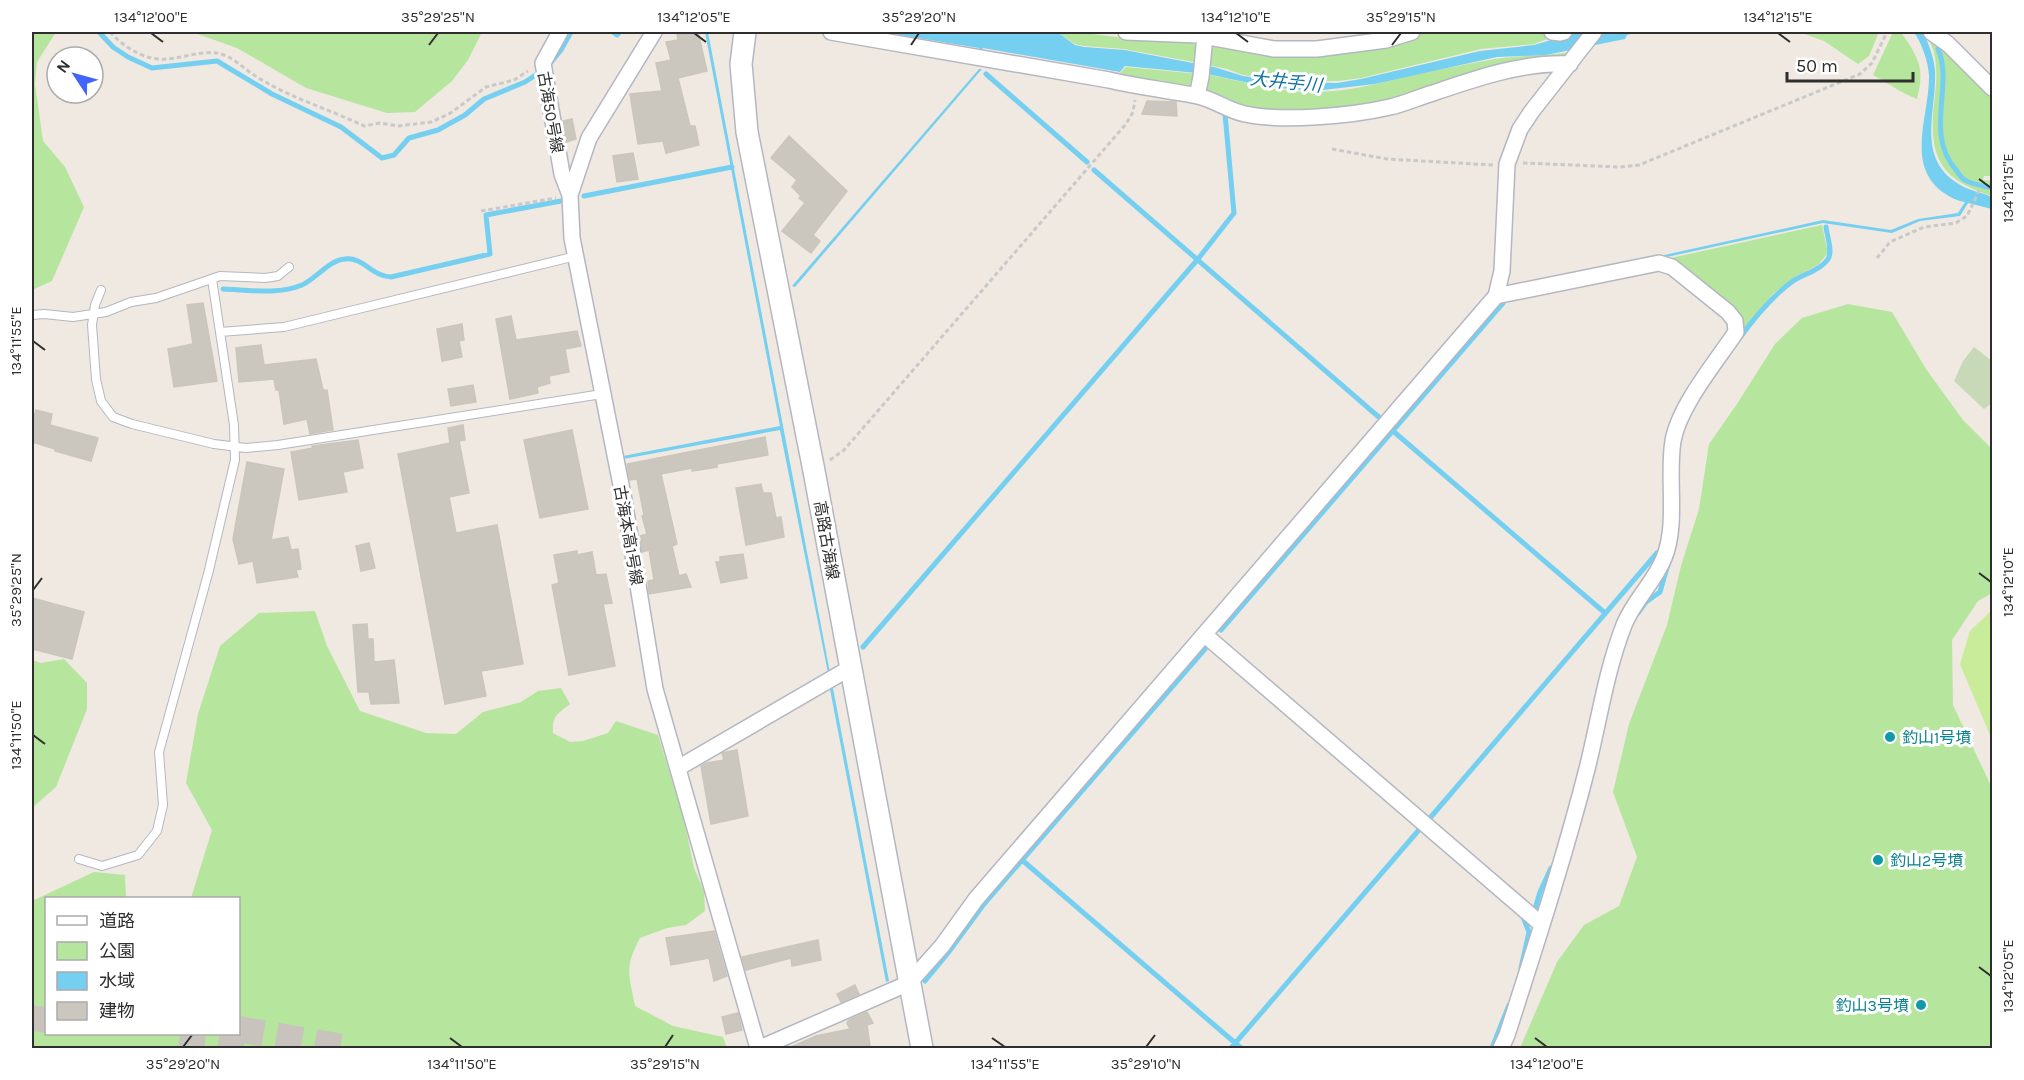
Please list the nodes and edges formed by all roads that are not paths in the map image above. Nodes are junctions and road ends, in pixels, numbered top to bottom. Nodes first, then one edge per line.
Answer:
1 (560, 32) edge
2 (654, 32) edge
3 (745, 32) edge
4 (831, 32) edge
5 (1126, 32) edge
6 (1412, 32) edge
7 (1552, 32) edge
8 (1564, 32) edge
9 (1594, 32) edge
10 (1931, 32) edge
11 (1205, 36) junction
12 (1572, 61) junction
13 (1992, 88) edge
14 (1197, 96) junction
15 (570, 195) junction
16 (576, 256) junction
17 (290, 267) dead end
18 (212, 279) junction
19 (101, 290) dead end
20 (1496, 296) junction
21 (94, 314) junction
22 (32, 315) edge
23 (220, 332) junction
24 (602, 394) junction
25 (235, 447) junction
26 (1205, 634) junction
27 (850, 668) junction
28 (678, 768) junction
29 (79, 859) dead end
30 (1541, 924) junction
31 (909, 983) junction
32 (759, 1048) edge
33 (922, 1048) edge
34 (1501, 1048) edge

1 - 15 street, 古海50号線
2 - 15 street, 古海本高1号線
3 - 27 main road, 高路古海線
4 - 14 street
5 - 11 street
6 - 11 street
7 - 8 street
9 - 12 street
10 - 13 street
11 - 14 street
12 - 14 street
12 - 20 street
15 - 16 street, 古海本高1号線
16 - 23 lane
16 - 24 street, 古海本高1号線
17 - 18 lane
18 - 21 lane
18 - 23 lane
19 - 21 lane
20 - 26 street
20 - 30 street
21 - 22 lane
21 - 25 lane
23 - 25 lane
24 - 25 lane
24 - 28 street, 古海本高1号線
25 - 29 lane
26 - 30 street
26 - 31 street
27 - 28 street
27 - 31 main road, 高路古海線
28 - 32 street, 古海本高1号線
30 - 34 street
31 - 32 street
31 - 33 main road, 高路古海線

